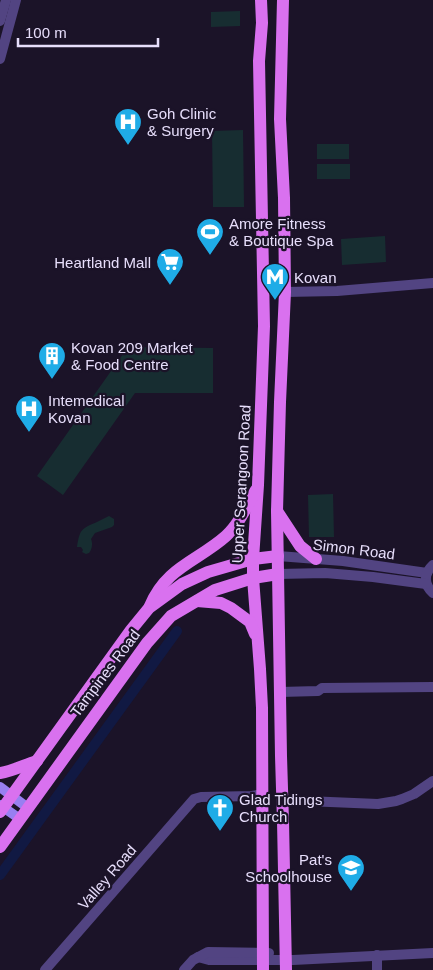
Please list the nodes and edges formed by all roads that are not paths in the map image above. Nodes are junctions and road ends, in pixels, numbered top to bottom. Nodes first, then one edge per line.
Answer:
1 (6, 0) edge
2 (16, 0) edge
3 (261, 0) edge
4 (283, 0) edge
5 (0, 20) edge
6 (0, 59) edge
7 (433, 283) edge
8 (285, 292) junction
9 (258, 485) junction
10 (277, 511) junction
11 (278, 556) junction
12 (253, 559) junction
13 (316, 559) junction
14 (430, 569) edge
15 (278, 574) junction
16 (253, 578) junction
17 (426, 584) junction
18 (433, 593) edge
19 (196, 601) junction
20 (149, 608) junction
21 (258, 640) junction
22 (433, 686) edge
23 (280, 688) junction
24 (37, 761) junction
25 (0, 773) edge
26 (433, 781) edge
27 (0, 787) edge
28 (12, 796) junction
29 (263, 800) junction
30 (282, 800) junction
31 (1, 808) edge
32 (28, 808) junction
33 (20, 819) junction
34 (0, 847) edge
35 (433, 953) edge
36 (377, 956) junction
37 (263, 961) edge
38 (285, 961) edge
39 (45, 970) edge
40 (184, 970) edge
41 (377, 970) edge

1 - 5 street
2 - 6 street
3 - 9 main road, Upper Serangoon Road
4 - 8 main road
7 - 8 street
8 - 10 main road
9 - 12 main road, Upper Serangoon Road
9 - 20 main road
10 - 11 main road
10 - 13 main road
11 - 12 main road, Tampines Road
11 - 13 street, Simon Road
11 - 15 main road
12 - 16 main road, Upper Serangoon Road
12 - 20 main road, Tampines Road
13 - 14 street, Simon Road
14 - 17 street
15 - 16 main road, Tampines Road
15 - 17 street, Simon Road
15 - 23 main road
16 - 19 main road, Tampines Road
16 - 21 main road, Upper Serangoon Road
17 - 18 street
19 - 21 main road
19 - 32 main road, Tampines Road
20 - 24 main road, Tampines Road
21 - 29 main road, Upper Serangoon Road
22 - 23 street
23 - 30 main road
24 - 25 main road
24 - 28 main road, Tampines Road
26 - 30 street
27 - 28 main road
28 - 31 main road, Tampines Road
28 - 32 main road
29 - 37 main road, Upper Serangoon Road
29 - 39 street, Valley Road
30 - 38 main road
31 - 33 main road
32 - 33 main road, Tampines Road
33 - 34 main road, Tampines Road
35 - 36 street
36 - 38 street
36 - 41 street
37 - 38 street
37 - 40 street

